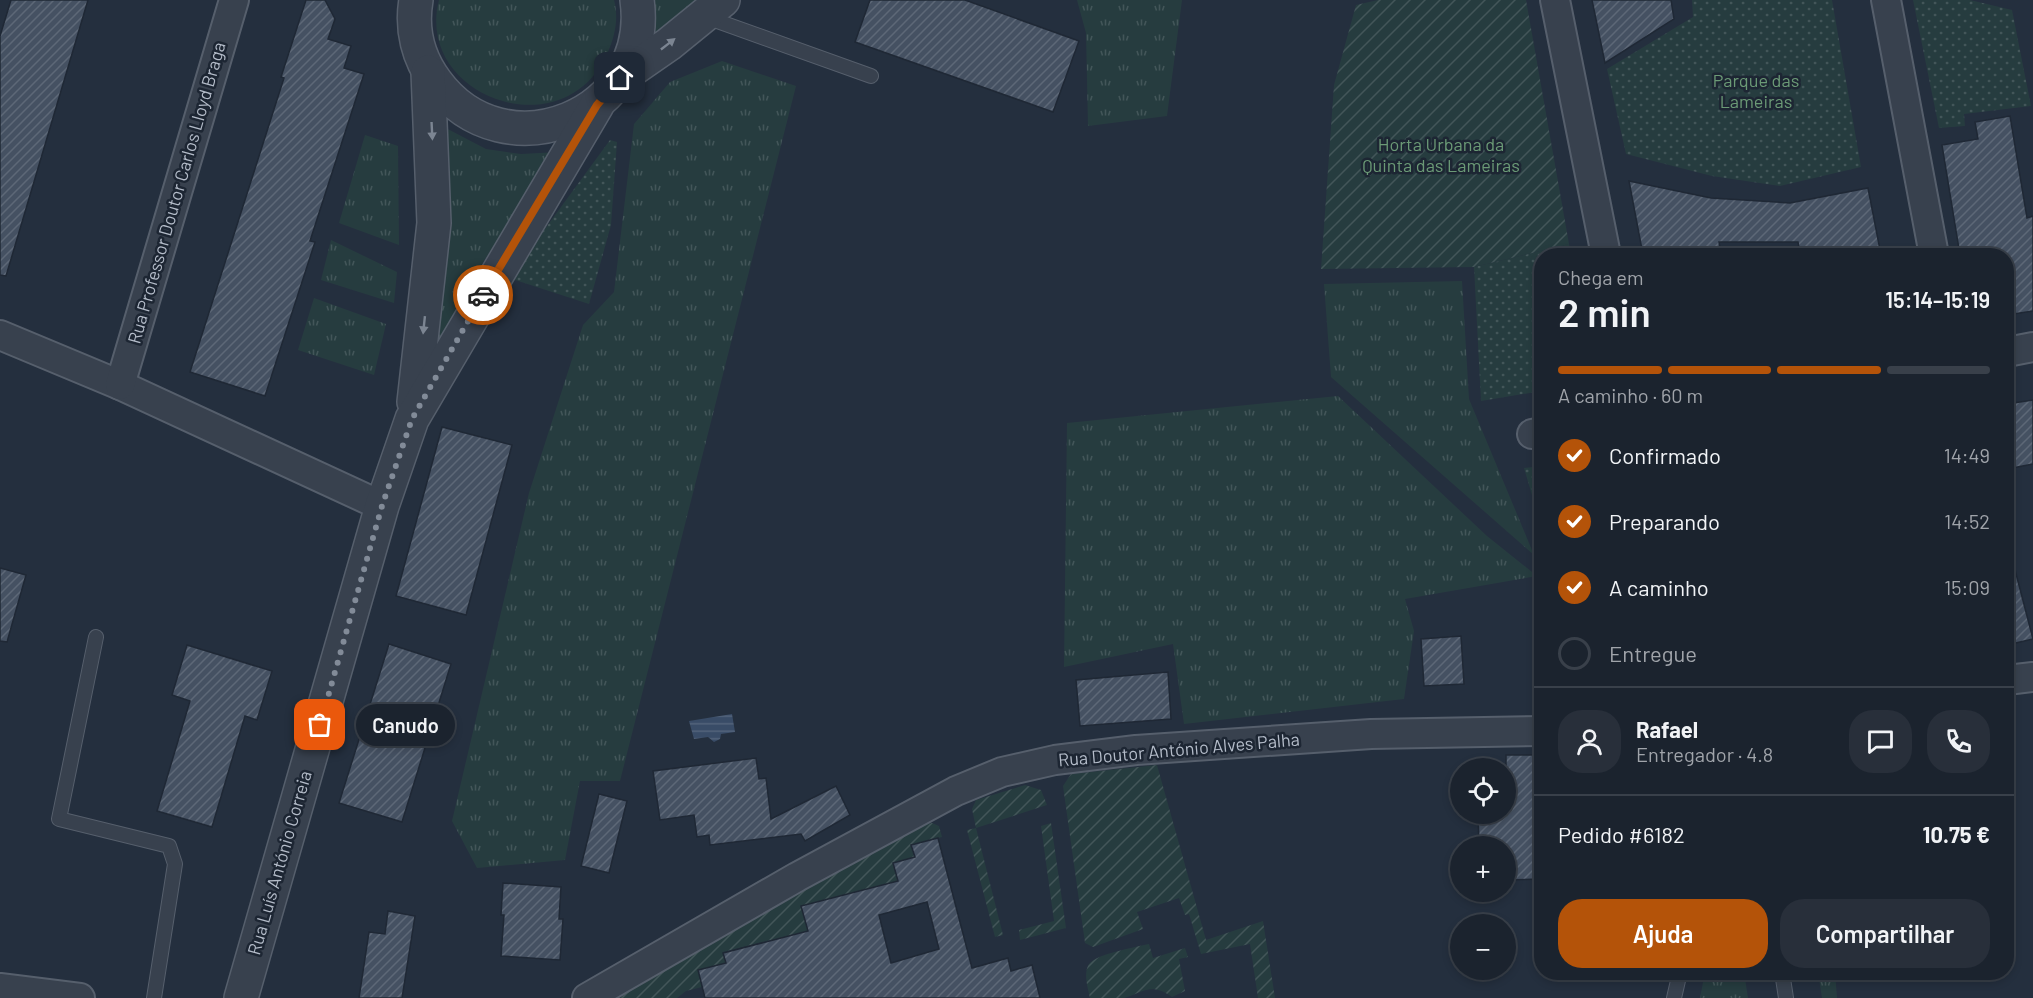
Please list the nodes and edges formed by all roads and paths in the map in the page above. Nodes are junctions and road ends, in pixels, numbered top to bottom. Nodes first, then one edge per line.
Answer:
1 (234, 0) edge
2 (399, 0) edge
3 (416, 0) edge
4 (637, 0) edge
5 (1555, 0) edge
6 (1886, 0) edge
7 (712, 8) edge
8 (416, 40) junction
9 (428, 72) junction
10 (871, 76) dead end
11 (620, 78) junction
12 (597, 105) junction
13 (1605, 248) edge
14 (1933, 248) edge
15 (0, 334) edge
16 (2033, 347) edge
17 (2014, 351) edge
18 (120, 385) junction
19 (412, 419) junction
20 (382, 506) junction
21 (96, 637) dead end
22 (2033, 677) edge
23 (2014, 679) edge
24 (1534, 731) edge
25 (1678, 980) edge
26 (1783, 980) edge
27 (0, 988) edge
28 (80, 998) edge
29 (154, 998) edge
30 (241, 998) edge
31 (587, 998) edge
32 (1674, 998) edge
33 (1786, 998) edge

1 - 18 street, Rua Professor Doutor Carlos Lloyd Braga
2 - 8 street
3 - 8 street
4 - 11 street
5 - 13 street
6 - 14 street
7 - 10 lane
11 -> 7 street
8 - 9 street
9 - 12 street
9 -> 19 street, Rua Luís António Correia
11 - 12 street
12 - 19 street, Rua Luís António Correia
15 - 18 street
16 - 17 street
18 - 20 street
19 - 20 street, Rua Luís António Correia
20 - 30 street, Rua Luís António Correia
21 - 29 lane
22 - 23 street
24 - 31 street, Rua Doutor António Alves Palha
25 - 32 lane
26 - 33 lane
27 - 28 street

